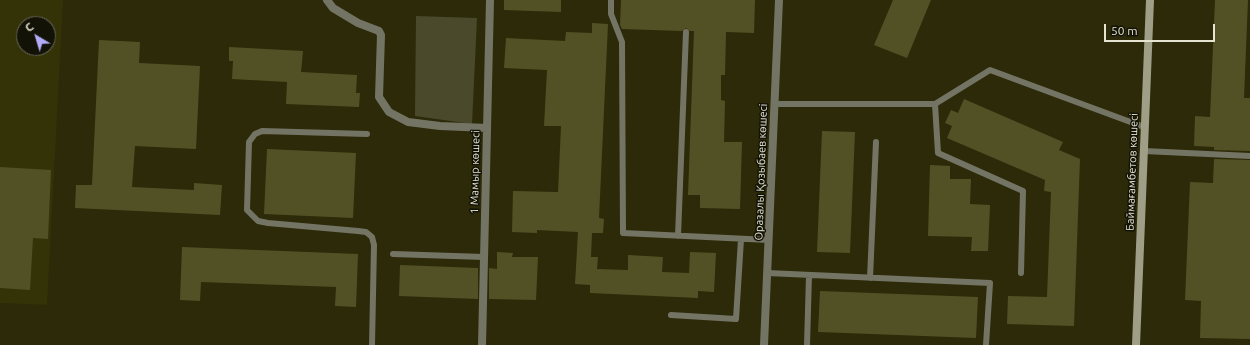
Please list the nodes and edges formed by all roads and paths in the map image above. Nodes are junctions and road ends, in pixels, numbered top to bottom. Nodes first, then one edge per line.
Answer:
1 (327, 0) edge
2 (490, 0) edge
3 (611, 0) edge
4 (779, 0) edge
5 (1150, 0) edge
6 (686, 32) dead end
7 (774, 104) junction
8 (935, 104) junction
9 (1144, 127) junction
10 (487, 128) junction
11 (367, 134) dead end
12 (876, 142) dead end
13 (1144, 151) junction
14 (1250, 156) edge
15 (678, 236) junction
16 (741, 239) junction
17 (769, 240) junction
18 (393, 254) dead end
19 (484, 257) junction
20 (767, 273) junction
21 (1021, 273) dead end
22 (809, 275) junction
23 (870, 278) junction
24 (671, 315) dead end
25 (372, 345) edge
26 (482, 345) edge
27 (764, 345) edge
28 (807, 345) edge
29 (986, 345) edge
30 (1136, 345) edge

1 - 10 street
2 - 10 street, 1 Мамыр көшесі
3 - 15 lane
4 - 7 street, Оразалы Қозыбаев көшесі
5 - 9 main road, Баймағамбетов көшесі
6 - 15 lane
7 - 8 lane
7 - 17 street, Оразалы Қозыбаев көшесі
8 - 9 lane
8 - 21 lane
9 - 13 main road, Баймағамбетов көшесі
10 - 19 street, 1 Мамыр көшесі
11 - 25 lane
12 - 23 lane
13 - 14 lane
13 - 30 main road, Баймағамбетов көшесі
15 - 16 lane
16 - 17 lane
16 - 24 lane
17 - 20 street, Оразалы Қозыбаев көшесі
18 - 19 lane
19 - 26 street, 1 Мамыр көшесі
20 - 22 lane
20 - 27 street, Оразалы Қозыбаев көшесі
22 - 23 lane
22 - 28 lane
23 - 29 lane

